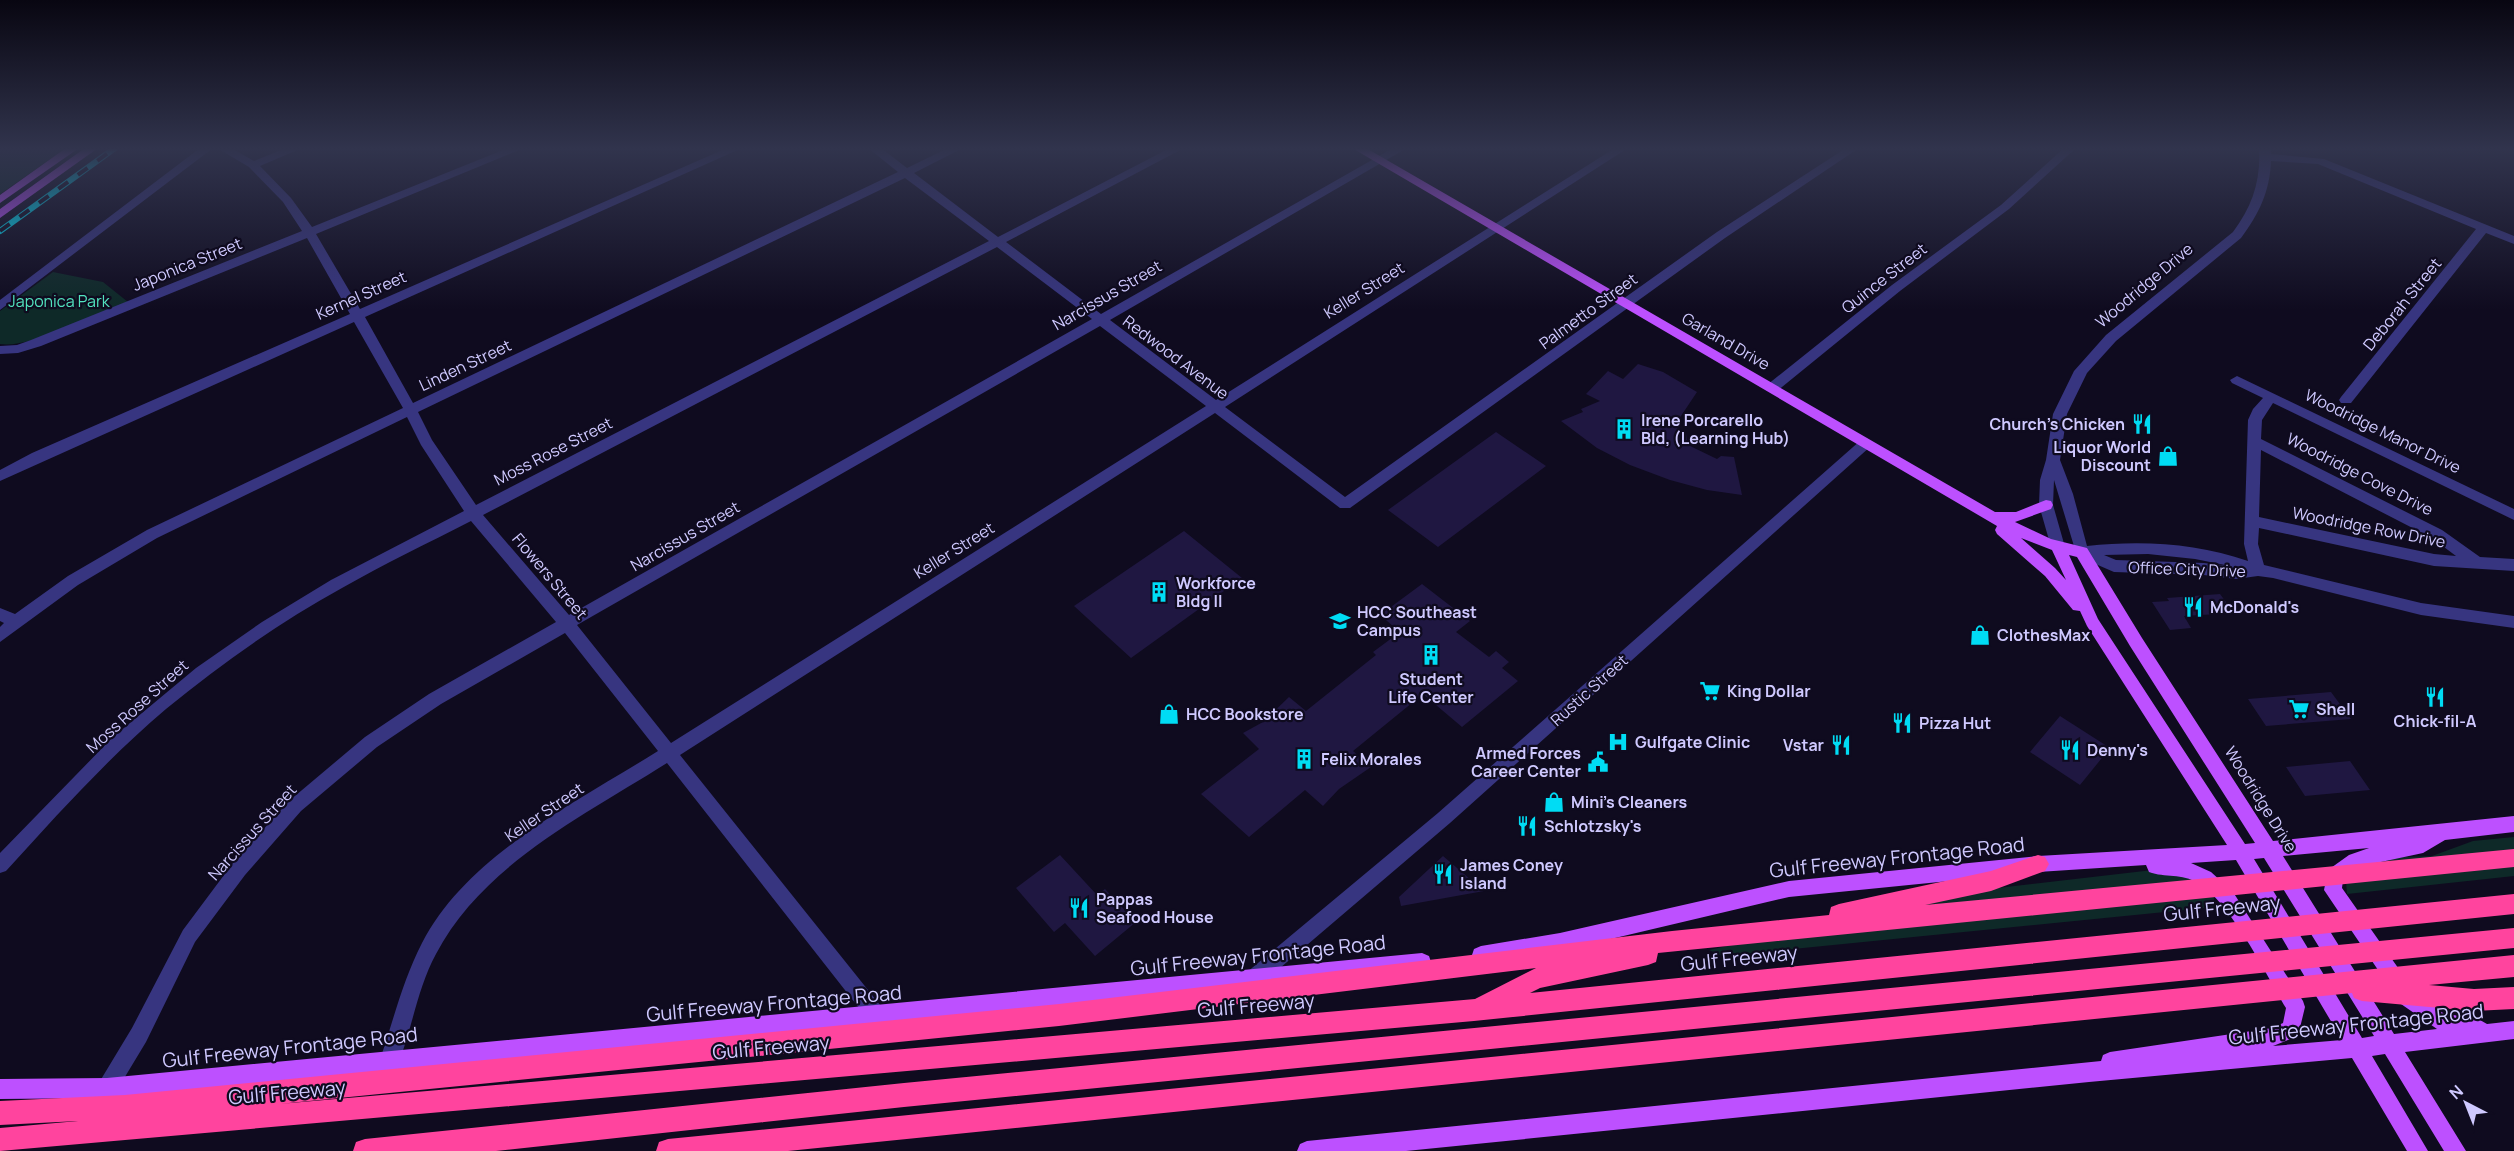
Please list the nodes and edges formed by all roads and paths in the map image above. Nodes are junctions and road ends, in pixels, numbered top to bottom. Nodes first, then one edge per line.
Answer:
1 (17, 202) edge
2 (137, 202) edge
3 (288, 202) edge
4 (385, 202) edge
5 (615, 202) edge
6 (846, 202) edge
7 (941, 202) edge
8 (1076, 202) edge
9 (1308, 202) edge
10 (1449, 202) edge
11 (1537, 202) edge
12 (1772, 202) edge
13 (2011, 202) edge
14 (2259, 202) edge
15 (2419, 202) edge
16 (0, 214) edge
17 (1495, 228) junction
18 (2483, 228) junction
19 (309, 232) junction
20 (2514, 240) edge
21 (996, 243) junction
22 (1624, 305) junction
23 (0, 306) edge
24 (357, 315) junction
25 (1100, 320) junction
26 (0, 350) edge
27 (2237, 380) dead end
28 (1772, 388) junction
29 (2271, 397) junction
30 (2346, 400) dead end
31 (1214, 407) junction
32 (410, 409) junction
33 (2254, 441) junction
34 (1866, 443) junction
35 (2053, 460) junction
36 (0, 476) edge
37 (1345, 504) joint
38 (2046, 505) junction
39 (1977, 508) junction
40 (473, 513) junction
41 (2514, 515) edge
42 (1991, 516) junction
43 (2253, 521) junction
44 (2058, 548) junction
45 (2082, 552) junction
46 (2478, 563) junction
47 (2514, 565) edge
48 (2258, 570) junction
49 (0, 614) edge
50 (16, 622) junction
51 (2092, 622) junction
52 (2514, 622) edge
53 (567, 624) junction
54 (0, 636) edge
55 (669, 752) junction
56 (2514, 824) edge
57 (2442, 833) junction
58 (2268, 848) junction
59 (2241, 852) junction
60 (2514, 858) edge
61 (2117, 860) junction
62 (2038, 864) junction
63 (0, 865) edge
64 (2514, 904) edge
65 (2514, 938) edge
66 (2514, 966) edge
67 (1253, 979) junction
68 (2325, 986) junction
69 (2514, 998) edge
70 (1474, 1010) junction
71 (877, 1016) junction
72 (2508, 1031) edge
73 (2388, 1045) junction
74 (2356, 1048) junction
75 (390, 1060) junction
76 (2098, 1071) junction
77 (107, 1088) junction
78 (0, 1089) edge
79 (0, 1113) edge
80 (0, 1140) edge
81 (365, 1151) edge
82 (668, 1151) edge
83 (1307, 1151) edge
84 (2418, 1151) edge
85 (2456, 1151) edge

1 - 16 main road
2 - 23 street
3 - 19 street, Flowers Street
4 - 19 street, Japonica Street
5 - 24 street, Kernel Street
6 - 32 street, Linden Street
7 - 21 street, Redwood Avenue
8 - 21 street, Moss Rose Street
9 - 25 street, Narcissus Street
10 - 17 main road, Garland Drive
11 - 17 street, Keller Street
12 - 22 street, Palmetto Street
13 - 28 street, Quince Street
14 - 35 street, Woodridge Drive
15 - 18 street
17 - 22 main road, Garland Drive
17 - 31 street, Keller Street
18 - 20 street
18 - 30 street, Deborah Street
19 - 24 street, Flowers Street
19 - 26 street, Japonica Street
21 - 25 street, Redwood Avenue
21 - 40 street, Moss Rose Street
22 - 28 main road, Garland Drive
22 - 37 street, Palmetto Street
24 - 32 street, Flowers Street
24 - 36 street, Kernel Street
25 - 31 street, Redwood Avenue
25 - 53 street, Narcissus Street
27 - 29 street, Woodridge Manor Drive
28 - 34 main road, Garland Drive
29 - 33 street
29 - 41 street, Woodridge Manor Drive
31 - 37 street, Redwood Avenue
31 - 55 street, Keller Street
32 - 40 street, Flowers Street
32 - 50 street, Linden Street
33 - 43 street
33 - 46 street, Woodridge Cove Drive
34 - 39 main road, Garland Drive
34 - 67 street, Rustic Street
35 - 38 street, Woodridge Drive
35 - 45 street, Woodridge Drive
38 - 42 main road
38 - 44 street, Woodridge Drive
39 - 42 main road, Garland Drive
39 - 51 main road
40 - 53 street, Flowers Street
40 - 63 street, Moss Rose Street
42 - 44 main road, Garland Drive
43 - 46 street, Woodridge Row Drive
43 - 48 street
44 - 45 main road, Garland Drive
44 - 51 main road, Woodridge Drive
45 - 48 street, Office City Drive
45 - 58 main road, Woodridge Drive
46 - 47 street, Woodridge Row Drive
48 - 52 street, Office City Drive
49 - 50 street
50 - 54 street, Linden Street
51 - 59 main road, Woodridge Drive
53 - 55 street, Flowers Street
53 - 77 street, Narcissus Street
55 - 71 street, Flowers Street
55 - 75 street, Keller Street
56 - 57 main road, Gulf Freeway Frontage Road
57 - 58 main road, Gulf Freeway Frontage Road
57 - 72 main road
58 - 59 main road, Gulf Freeway Frontage Road
58 - 73 main road, Woodridge Drive
59 - 61 main road, Gulf Freeway Frontage Road
59 - 74 main road, Woodridge Drive
60 - 79 highway
61 - 62 main road, Gulf Freeway Frontage Road
61 - 76 main road
62 - 67 main road, Gulf Freeway Frontage Road
62 - 70 highway
64 - 70 highway, Gulf Freeway
65 - 81 highway
66 - 68 highway
67 - 71 main road, Gulf Freeway Frontage Road
68 - 69 highway
68 - 82 highway
70 - 80 highway, Gulf Freeway
71 - 75 main road, Gulf Freeway Frontage Road
72 - 73 main road, Gulf Freeway Frontage Road
73 - 74 main road, Gulf Freeway Frontage Road
73 - 85 main road, Woodridge Drive
74 - 76 main road, Gulf Freeway Frontage Road
74 - 84 main road, Woodridge Drive
75 - 77 main road, Gulf Freeway Frontage Road
76 - 83 main road, Gulf Freeway Frontage Road
77 - 78 main road, Gulf Freeway Frontage Road

